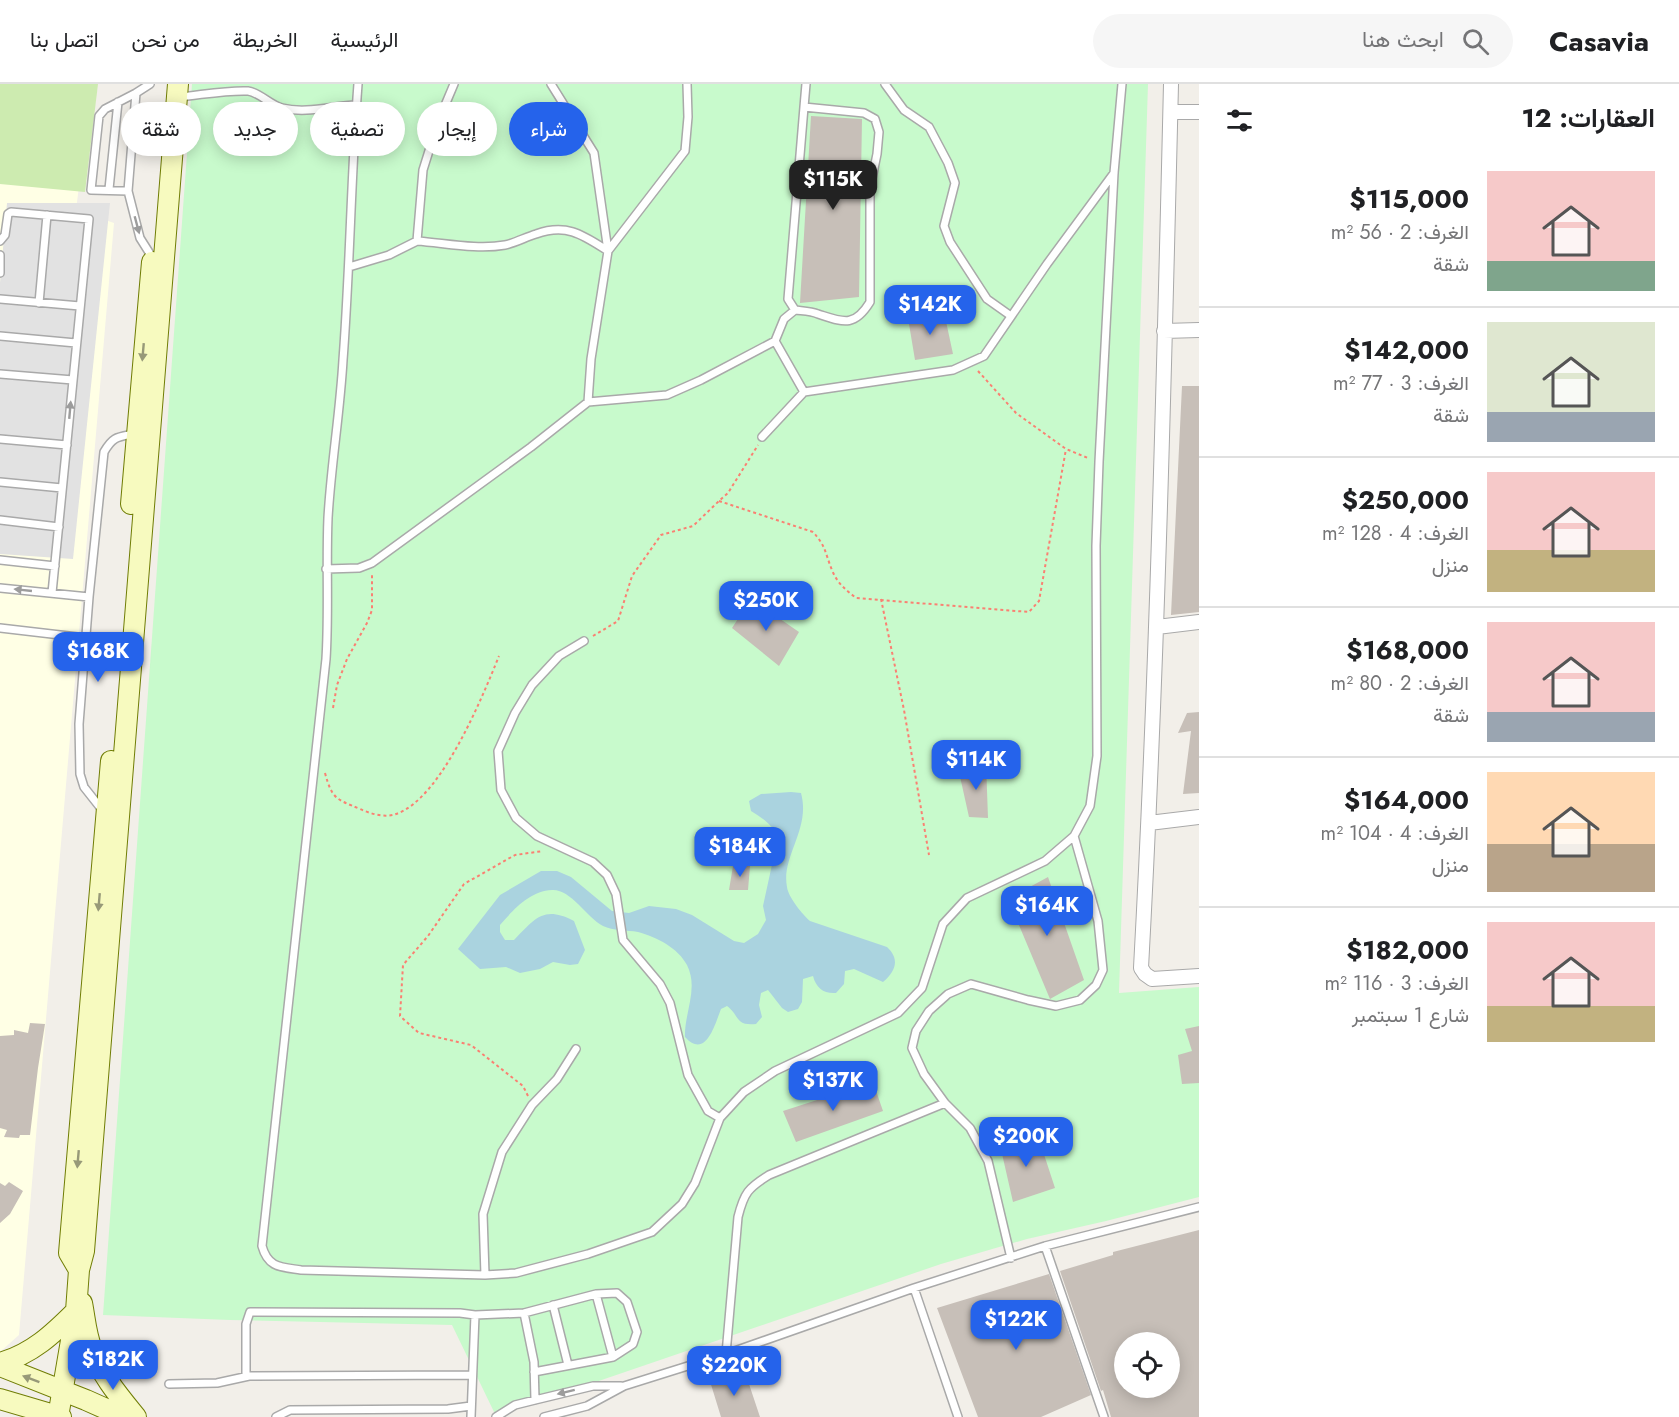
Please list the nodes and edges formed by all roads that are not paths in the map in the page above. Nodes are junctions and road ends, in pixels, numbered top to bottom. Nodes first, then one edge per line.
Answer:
1 (150, 84) edge
2 (258, 84) edge
3 (454, 84) edge
4 (551, 84) edge
5 (687, 84) edge
6 (806, 84) edge
7 (885, 84) edge
8 (1122, 84) edge
9 (1171, 84) edge
10 (360, 85) edge
11 (173, 88) edge
12 (251, 91) junction
13 (136, 93) junction
14 (118, 102) junction
15 (357, 102) edge
16 (804, 107) junction
17 (310, 110) edge
18 (1199, 111) edge
19 (1170, 112) junction
20 (354, 156) edge
21 (1114, 173) junction
22 (108, 189) junction
23 (128, 191) junction
24 (47, 215) junction
25 (0, 241) edge
26 (417, 241) junction
27 (608, 252) junction
28 (0, 255) edge
29 (152, 257) junction
30 (349, 267) junction
31 (0, 273) edge
32 (0, 299) edge
33 (39, 303) junction
34 (80, 306) junction
35 (795, 310) junction
36 (1011, 316) junction
37 (1199, 330) edge
38 (1164, 331) junction
39 (0, 336) edge
40 (775, 341) junction
41 (76, 344) junction
42 (0, 374) edge
43 (73, 380) junction
44 (804, 392) junction
45 (588, 402) junction
46 (143, 433) junction
47 (762, 437) road end
48 (0, 439) edge
49 (67, 445) junction
50 (0, 482) edge
51 (62, 488) junction
52 (0, 520) edge
53 (59, 528) junction
54 (0, 560) edge
55 (55, 566) junction
56 (326, 568) junction
57 (0, 588) edge
58 (52, 593) junction
59 (89, 597) junction
60 (1199, 622) edge
61 (1157, 627) junction
62 (0, 628) edge
63 (86, 638) junction
64 (584, 641) road end
65 (106, 815) junction
66 (1199, 817) edge
67 (1149, 823) junction
68 (1074, 836) junction
69 (1199, 976) edge
70 (576, 1049) dead end
71 (90, 1093) junction
72 (945, 1103) junction
73 (720, 1118) junction
74 (1199, 1207) edge
75 (1045, 1246) junction
76 (1011, 1258) junction
77 (484, 1275) junction
78 (79, 1277) junction
79 (914, 1288) junction
80 (596, 1294) junction
81 (553, 1305) junction
82 (76, 1311) junction
83 (524, 1313) junction
84 (475, 1315) junction
85 (726, 1354) junction
86 (614, 1357) junction
87 (0, 1365) edge
88 (568, 1365) junction
89 (534, 1371) junction
90 (472, 1375) junction
91 (246, 1376) junction
92 (169, 1384) dead end
93 (624, 1386) junction
94 (63, 1391) junction
95 (0, 1399) edge
96 (535, 1400) junction
97 (0, 1405) edge
98 (471, 1406) junction
99 (448, 1409) junction
100 (13, 1417) edge
101 (59, 1417) edge
102 (124, 1417) edge
103 (136, 1417) edge
104 (276, 1417) edge
105 (446, 1417) edge
106 (471, 1417) edge
107 (495, 1417) edge
108 (544, 1417) edge
109 (957, 1417) edge
110 (1104, 1417) edge

1 - 13 lane
2 - 12 lane
3 - 26 lane
4 - 27 lane
5 - 27 lane
6 - 16 lane
7 - 36 lane
8 - 21 lane
9 - 19 street
10 - 15 lane
11 - 12 lane
11 - 29 main road
11 - 46 main road
12 - 17 lane
13 - 14 lane
13 - 23 lane
14 - 22 lane
14 - 22 lane
16 - 35 lane
16 - 35 lane
18 - 19 street
19 - 38 street
20 - 30 lane
21 - 36 lane
21 - 68 lane
22 - 23 lane
23 -> 29 lane
24 - 25 lane
24 - 33 lane
24 - 34 lane
26 - 27 lane
26 - 30 lane
27 - 45 lane
28 - 31 lane
29 -> 46 main road
30 - 56 lane
32 - 33 lane
33 - 34 lane
34 - 41 lane
35 - 40 lane
36 - 44 lane
37 - 38 street
38 - 61 street
39 - 41 lane
40 - 44 lane
40 - 45 lane
41 - 43 lane
42 - 43 lane
49 -> 43 lane
44 - 47 lane
45 - 56 lane
46 - 59 lane
46 - 65 main road
46 - 71 main road
48 - 49 lane
49 - 51 lane
50 - 51 lane
51 - 53 lane
52 - 53 lane
53 - 55 lane
54 - 55 lane
55 - 58 lane
56 - 77 lane
58 -> 57 lane
58 - 59 lane
59 - 63 lane
60 - 61 street
61 - 67 street
62 - 63 lane
63 - 65 lane
64 - 73 lane
65 -> 71 main road
66 - 67 street
67 - 69 street
68 - 72 lane
68 - 73 lane
70 - 77 lane
71 - 78 main road
72 - 76 lane
72 - 85 lane
73 - 77 lane
74 - 75 lane
75 - 76 lane
75 - 110 lane
76 - 79 lane
78 - 82 main road
78 - 103 main road
79 - 85 lane
79 - 109 lane
80 - 81 lane
80 - 86 lane
80 - 86 lane
81 - 83 lane
81 - 88 lane
82 - 87 main road
82 - 94 main road
83 - 84 lane
83 - 89 lane
84 - 90 lane
84 - 91 lane
85 - 93 lane
86 - 88 lane
94 -> 87 main road
88 - 89 lane
89 - 96 lane
90 - 91 lane
90 - 98 lane
91 - 92 lane
93 -> 96 lane
93 - 108 lane
94 - 101 main road
94 - 102 main road
95 - 101 main road
96 - 107 lane
97 - 100 main road
98 - 99 lane
98 - 106 lane
99 - 104 lane
99 - 105 lane

